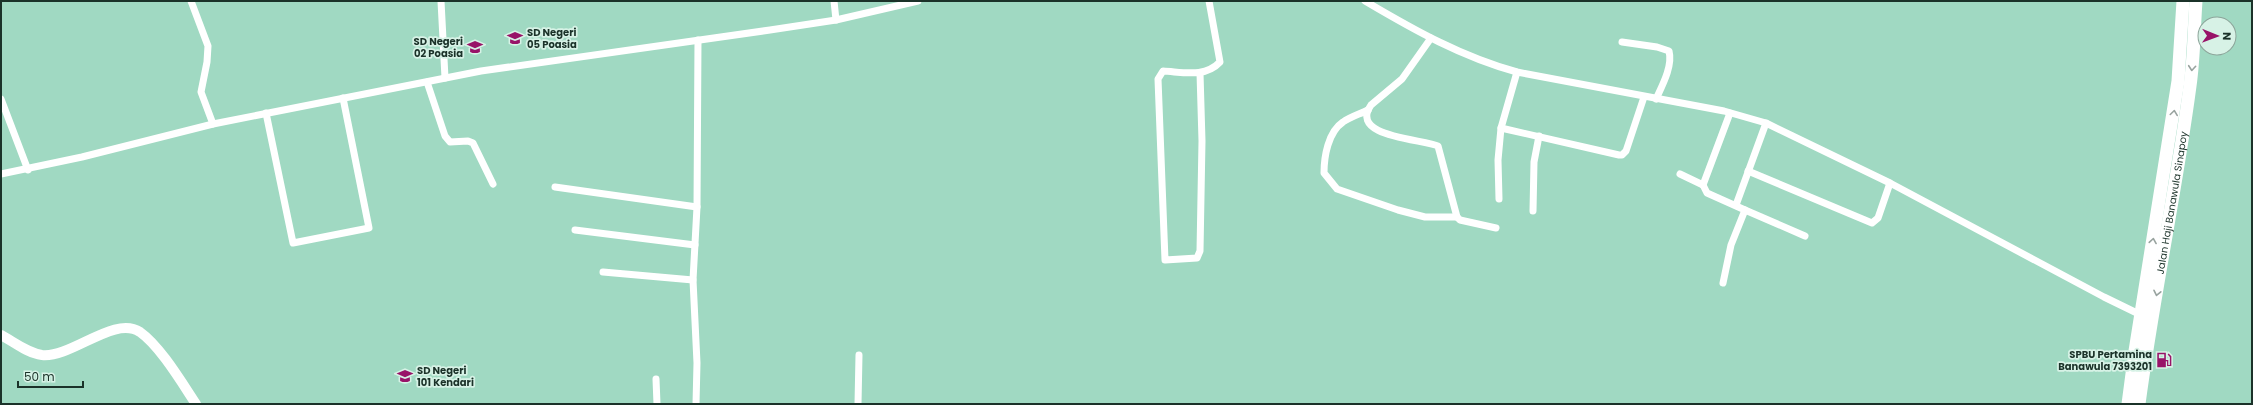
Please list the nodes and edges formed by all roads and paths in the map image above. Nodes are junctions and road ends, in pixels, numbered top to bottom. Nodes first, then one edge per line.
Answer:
1 (191, 1) edge
2 (441, 1) edge
3 (834, 1) edge
4 (918, 1) edge
5 (1209, 1) edge
6 (1365, 1) edge
7 (2183, 1) edge
8 (2196, 1) edge
9 (836, 20) junction
10 (1431, 38) junction
11 (698, 40) junction
12 (1622, 42) dead end
13 (1517, 72) junction
14 (1200, 74) junction
15 (445, 78) junction
16 (427, 82) junction
17 (1644, 97) junction
18 (343, 98) junction
19 (1, 99) edge
20 (1656, 99) junction
21 (1368, 110) junction
22 (266, 113) junction
23 (1730, 113) junction
24 (1766, 123) junction
25 (213, 124) junction
26 (1501, 128) junction
27 (1539, 136) junction
28 (28, 170) junction
29 (1748, 171) junction
30 (1, 174) edge
31 (1680, 174) dead end
32 (1890, 183) junction
33 (493, 184) dead end
34 (1703, 185) junction
35 (555, 187) dead end
36 (1500, 199) dead end
37 (1736, 205) junction
38 (697, 207) junction
39 (1745, 210) junction
40 (1533, 211) dead end
41 (1457, 217) junction
42 (1496, 228) dead end
43 (575, 230) dead end
44 (1805, 236) dead end
45 (695, 245) junction
46 (603, 272) dead end
47 (693, 280) junction
48 (1723, 283) dead end
49 (2141, 314) junction
50 (1, 334) edge
51 (2140, 352) junction
52 (859, 355) dead end
53 (656, 379) dead end
54 (196, 404) edge
55 (657, 404) edge
56 (696, 404) edge
57 (858, 404) edge
58 (2128, 404) edge
59 (2139, 404) edge

1 - 25 street
2 - 15 street
3 - 9 street
4 - 9 street
5 - 14 street
6 - 10 street
49 -> 7 highway, Jalan Haji Banawula Sinapoy
8 -> 51 highway, Jalan Haji Banawula Sinapoy
9 - 11 street
10 - 13 street
10 - 21 street
11 - 15 street
11 - 38 street
12 - 20 street
13 - 17 street
13 - 26 street
14 - 14 street
15 - 16 street
16 - 18 street
16 - 33 street
17 - 20 street
17 - 27 street
18 - 22 street
18 - 22 street
19 - 28 street
20 - 23 street
21 - 41 street
21 - 41 street
22 - 25 street
23 - 24 street
23 - 34 street
24 - 29 street
24 - 32 street
25 - 28 street
26 - 27 street
26 - 36 street
27 - 40 street
28 - 30 street
29 - 32 street
29 - 37 street
31 - 34 street
32 - 49 street
34 - 37 street
35 - 38 street
37 - 39 street
38 - 45 street
39 - 44 street
39 - 48 street
41 - 42 street
43 - 45 street
45 - 47 street
46 - 47 street
47 - 56 street
49 - 51 highway, Jalan Haji Banawula Sinapoy
50 - 54 street
51 - 58 highway, Jalan Haji Banawula Sinapoy
51 - 59 highway, Jalan Haji Banawula Sinapoy
52 - 57 street
53 - 55 street

